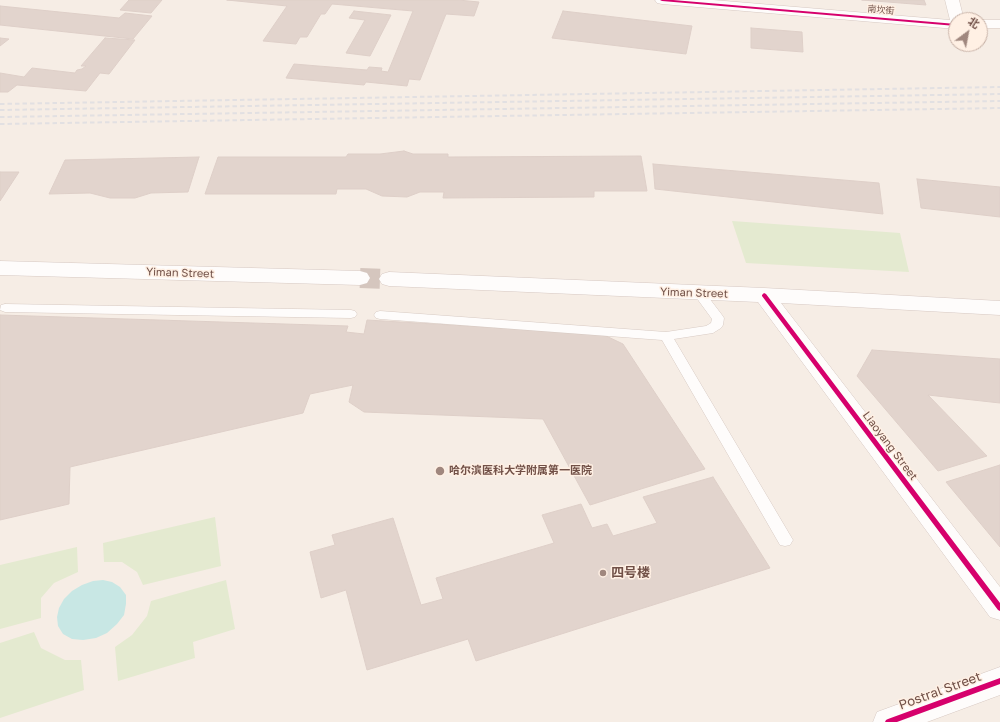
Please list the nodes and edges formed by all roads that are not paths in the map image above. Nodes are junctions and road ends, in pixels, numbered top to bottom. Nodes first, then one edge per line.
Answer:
1 (662, 0) edge
2 (952, 0) edge
3 (955, 12) edge
4 (948, 24) edge
5 (988, 24) edge
6 (1000, 24) edge
7 (0, 268) edge
8 (360, 278) tunnel mouth
9 (389, 279) tunnel mouth
10 (699, 293) junction
11 (764, 295) junction
12 (5, 308) dead end
13 (1000, 308) edge
14 (351, 314) dead end
15 (380, 315) dead end
16 (666, 336) junction
17 (785, 540) dead end
18 (1000, 608) edge
19 (1000, 681) edge
20 (888, 722) edge

1 - 4 main road, 南坎街
2 - 3 main road
5 - 6 main road
7 - 8 main road, Yiman Street
9 - 10 main road, Yiman Street
10 - 11 main road, Yiman Street
10 - 16 lane
11 - 13 main road, Yiman Street
11 - 18 main road, Liaoyang Street
12 - 14 lane
15 - 16 lane
16 - 17 lane
19 - 20 main road, Postral Street

